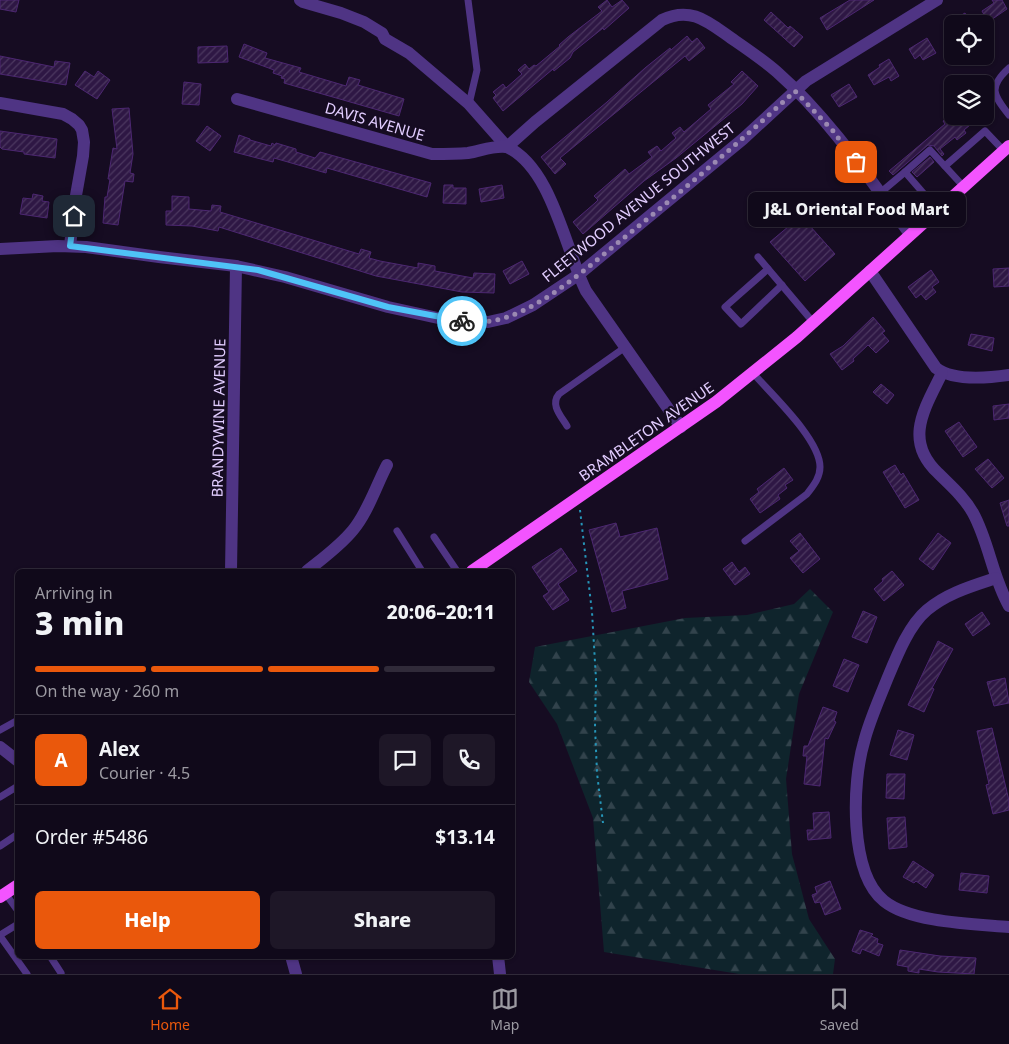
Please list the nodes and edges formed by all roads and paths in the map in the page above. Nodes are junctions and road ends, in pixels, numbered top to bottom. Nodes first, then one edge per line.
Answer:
1 (300, 0) edge
2 (468, 0) edge
3 (937, 0) edge
4 (1009, 68) edge
5 (795, 91) junction
6 (237, 99) dead end
7 (0, 103) edge
8 (469, 104) junction
9 (1009, 115) edge
10 (507, 148) junction
11 (1006, 149) edge
12 (945, 166) junction
13 (905, 172) junction
14 (964, 187) junction
15 (880, 193) junction
16 (938, 210) junction
17 (910, 234) junction
18 (70, 246) junction
19 (0, 249) edge
20 (758, 257) dead end
21 (236, 266) junction
22 (768, 269) junction
23 (870, 271) junction
24 (578, 275) junction
25 (782, 285) junction
26 (813, 322) junction
27 (624, 348) junction
28 (753, 373) junction
29 (942, 373) junction
30 (1009, 375) edge
31 (567, 426) dead end
32 (681, 427) junction
33 (387, 465) dead end
34 (579, 498) junction
35 (397, 532) dead end
36 (434, 537) dead end
37 (745, 541) dead end
38 (231, 569) edge
39 (309, 569) edge
40 (421, 569) edge
41 (456, 569) edge
42 (475, 569) edge
43 (996, 578) junction
44 (1009, 606) edge
45 (15, 722) edge
46 (0, 730) edge
47 (0, 746) edge
48 (15, 758) edge
49 (15, 788) edge
50 (0, 797) edge
51 (603, 823) dead end
52 (15, 836) edge
53 (0, 846) edge
54 (15, 887) edge
55 (3, 895) edge
56 (15, 908) edge
57 (15, 926) edge
58 (1009, 927) edge
59 (0, 936) edge
60 (15, 957) edge
61 (16, 959) edge
62 (52, 959) edge
63 (292, 959) edge
64 (498, 959) edge
65 (61, 973) edge
66 (27, 974) edge
67 (296, 974) edge
68 (500, 974) edge

1 - 8 street
2 - 8 lane
3 - 5 street, FLEETWOOD AVENUE SOUTHWEST
4 - 9 lane
5 - 10 street
5 - 15 street
5 - 24 street, FLEETWOOD AVENUE SOUTHWEST
6 - 10 street, DAVIS AVENUE
7 - 18 street
8 - 10 street
10 - 24 street
11 - 12 lane
11 - 14 main road, BRAMBLETON AVENUE
12 - 13 lane
12 - 14 lane
13 - 15 lane
13 - 16 lane
14 - 16 main road, BRAMBLETON AVENUE
15 - 17 street
16 - 17 main road, BRAMBLETON AVENUE
17 - 23 main road, BRAMBLETON AVENUE
18 - 19 street, FLEETWOOD AVENUE SOUTHWEST
18 - 21 street, FLEETWOOD AVENUE SOUTHWEST
20 - 22 lane
21 - 24 street, FLEETWOOD AVENUE SOUTHWEST
21 - 38 street, BRANDYWINE AVENUE
22 - 25 lane
22 - 25 lane
23 - 26 main road, BRAMBLETON AVENUE
23 - 29 street
24 - 27 street
25 - 26 lane
26 - 28 main road, BRAMBLETON AVENUE
27 - 31 lane
27 - 32 street
28 - 32 main road, BRAMBLETON AVENUE
28 - 37 lane
29 - 30 street
29 - 43 street
32 - 34 main road, BRAMBLETON AVENUE
33 - 39 street
34 - 42 main road, BRAMBLETON AVENUE
34 - 51 path
35 - 40 lane
36 - 41 lane
43 - 44 street
43 - 58 street
45 - 46 lane
47 - 48 street
49 - 50 lane
52 - 53 lane
54 - 55 main road
55 - 56 lane
57 - 59 lane
59 - 60 lane
61 - 66 lane
62 - 65 lane
63 - 67 street
64 - 68 street

